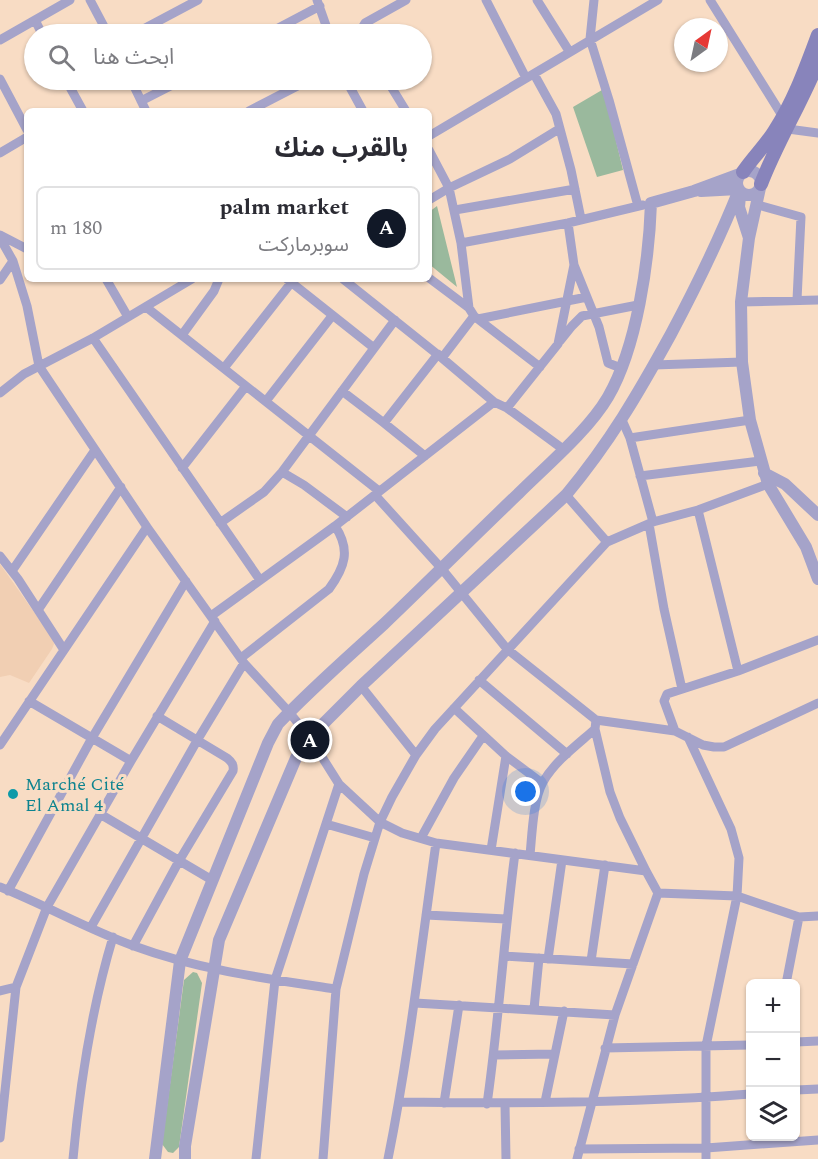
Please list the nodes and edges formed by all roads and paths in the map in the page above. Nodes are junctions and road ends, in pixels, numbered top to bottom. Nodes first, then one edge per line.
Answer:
1 (70, 0) edge
2 (90, 0) edge
3 (198, 0) edge
4 (406, 0) edge
5 (486, 0) edge
6 (537, 0) edge
7 (594, 0) edge
8 (658, 0) edge
9 (710, 0) edge
10 (319, 3) edge
11 (53, 4) edge
12 (35, 20) junction
13 (27, 24) edge
14 (37, 24) edge
15 (103, 24) edge
16 (153, 24) edge
17 (284, 24) edge
18 (326, 24) edge
19 (365, 24) edge
20 (24, 26) edge
21 (818, 35) edge
22 (1, 37) edge
23 (590, 39) junction
24 (569, 51) junction
25 (818, 62) edge
26 (530, 76) junction
27 (0, 79) edge
28 (71, 90) edge
29 (135, 90) edge
30 (162, 90) edge
31 (290, 90) edge
32 (351, 90) edge
33 (393, 90) edge
34 (141, 101) junction
35 (81, 108) edge
36 (144, 108) edge
37 (255, 108) edge
38 (361, 108) edge
39 (404, 108) edge
40 (785, 123) junction
41 (24, 124) edge
42 (560, 129) junction
43 (818, 133) edge
44 (432, 134) edge
45 (24, 139) edge
46 (0, 153) edge
47 (432, 156) edge
48 (742, 173) junction
49 (761, 186) junction
50 (449, 188) junction
51 (575, 189) junction
52 (739, 190) junction
53 (694, 191) junction
54 (432, 198) edge
55 (651, 203) junction
56 (758, 205) junction
57 (638, 206) junction
58 (454, 210) junction
59 (581, 219) junction
60 (568, 223) junction
61 (0, 237) edge
62 (749, 238) junction
63 (461, 243) junction
64 (24, 248) edge
65 (13, 261) junction
66 (574, 265) junction
67 (0, 280) edge
68 (432, 280) edge
69 (108, 282) edge
70 (218, 282) edge
71 (288, 282) edge
72 (290, 282) edge
73 (347, 282) edge
74 (175, 283) edge
75 (587, 297) junction
76 (797, 300) junction
77 (818, 300) edge
78 (566, 301) junction
79 (741, 302) junction
80 (638, 305) junction
81 (146, 307) junction
82 (594, 313) junction
83 (474, 315) junction
84 (332, 316) junction
85 (128, 317) junction
86 (395, 320) junction
87 (182, 335) junction
88 (93, 338) junction
89 (558, 344) junction
90 (374, 348) junction
91 (440, 356) junction
92 (742, 362) junction
93 (654, 365) junction
94 (39, 366) junction
95 (540, 367) junction
96 (224, 368) junction
97 (621, 368) junction
98 (246, 386) junction
99 (342, 391) junction
100 (0, 393) edge
101 (266, 401) junction
102 (494, 402) junction
103 (507, 408) junction
104 (622, 420) junction
105 (750, 420) junction
106 (384, 423) junction
107 (309, 435) junction
108 (630, 438) junction
109 (563, 449) junction
110 (94, 450) junction
111 (424, 456) junction
112 (183, 468) junction
113 (282, 472) junction
114 (764, 472) junction
115 (640, 476) junction
116 (121, 487) junction
117 (377, 493) junction
118 (566, 495) junction
119 (698, 510) junction
120 (818, 515) edge
121 (347, 517) junction
122 (651, 523) junction
123 (220, 524) junction
124 (335, 526) junction
125 (147, 527) junction
126 (607, 542) junction
127 (0, 556) edge
128 (442, 569) junction
129 (12, 571) junction
130 (818, 579) edge
131 (186, 580) junction
132 (260, 580) junction
133 (460, 592) junction
134 (38, 610) junction
135 (213, 619) junction
136 (818, 640) edge
137 (507, 649) junction
138 (64, 650) junction
139 (242, 660) junction
140 (738, 671) junction
141 (479, 680) junction
142 (361, 686) junction
143 (682, 689) junction
144 (29, 701) junction
145 (818, 703) edge
146 (454, 708) junction
147 (290, 712) junction
148 (157, 716) junction
149 (595, 724) junction
150 (675, 731) junction
151 (483, 736) junction
152 (688, 737) junction
153 (92, 738) junction
154 (310, 738) junction
155 (198, 740) junction
156 (0, 745) edge
157 (567, 754) junction
158 (416, 755) junction
159 (506, 756) junction
160 (131, 760) junction
161 (542, 783) junction
162 (339, 784) junction
163 (100, 814) junction
164 (380, 822) junction
165 (326, 824) junction
166 (375, 838) junction
167 (421, 838) junction
168 (141, 839) junction
169 (436, 843) junction
170 (491, 850) junction
171 (515, 853) junction
172 (530, 855) junction
173 (562, 860) junction
174 (179, 861) junction
175 (605, 866) junction
176 (646, 872) junction
177 (212, 880) junction
178 (4, 889) edge
179 (658, 893) junction
180 (736, 896) junction
181 (47, 907) junction
182 (426, 915) junction
183 (818, 916) edge
184 (799, 917) junction
185 (506, 919) junction
186 (91, 927) junction
187 (112, 937) junction
188 (133, 946) junction
189 (504, 956) junction
190 (544, 958) junction
191 (180, 961) junction
192 (591, 961) junction
193 (633, 964) junction
194 (213, 968) junction
195 (787, 979) edge
196 (275, 980) junction
197 (16, 987) junction
198 (336, 989) junction
199 (0, 991) edge
200 (415, 1003) junction
201 (459, 1005) junction
202 (499, 1006) junction
203 (534, 1009) junction
204 (564, 1011) junction
205 (615, 1015) junction
206 (818, 1041) edge
207 (800, 1042) edge
208 (746, 1045) edge
209 (706, 1046) junction
210 (605, 1048) junction
211 (554, 1054) junction
212 (494, 1055) junction
213 (2, 1084) edge
214 (818, 1089) edge
215 (800, 1090) edge
216 (746, 1094) edge
217 (705, 1097) junction
218 (400, 1102) junction
219 (545, 1102) junction
220 (591, 1102) junction
221 (444, 1103) junction
222 (487, 1104) junction
223 (505, 1104) junction
224 (0, 1138) edge
225 (818, 1140) edge
226 (706, 1148) junction
227 (578, 1154) edge
228 (73, 1159) edge
229 (154, 1159) edge
230 (185, 1159) edge
231 (256, 1159) edge
232 (323, 1159) edge
233 (388, 1159) edge
234 (506, 1159) edge
235 (706, 1159) edge

1 - 11 street
2 - 15 street
3 - 16 street
4 - 19 street
5 - 26 street
6 - 24 street
7 - 23 street
8 - 23 street
9 - 40 street
10 - 17 street
10 - 18 street
11 - 12 street
12 - 13 street
12 - 14 street
20 - 22 street
21 - 40 main road
23 - 24 street
23 - 57 street
24 - 26 street
25 - 40 main road
26 - 42 street
26 - 44 street
27 - 41 street
28 - 35 street
29 - 34 street
30 - 34 street
31 - 37 street
32 - 38 street
33 - 39 street
34 - 36 street
40 - 43 street
40 - 48 main road
40 - 49 main road
42 - 50 street
42 - 51 street
45 - 46 street
47 - 50 street
48 - 49 street
48 - 52 street
48 - 53 street
49 - 52 street
49 - 56 street
50 - 54 street
50 - 58 street
51 - 58 street
51 - 59 street
52 - 53 street
52 - 62 street
52 - 93 street
53 - 55 street
55 - 57 street
55 - 80 street
56 - 62 street
56 - 76 street
57 - 59 street
58 - 63 street
59 - 60 street
60 - 63 street
60 - 66 street
61 - 64 street
61 - 65 street
62 - 79 street
63 - 83 street
65 - 67 street
65 - 94 street
66 - 75 street
66 - 78 street
68 - 83 street
69 - 85 street
70 - 87 street
71 - 96 street
72 - 84 street
73 - 86 street
74 - 81 street
75 - 78 street
75 - 82 street
76 - 77 street
76 - 79 street
78 - 83 street
78 - 89 street
79 - 92 street
80 - 82 street
80 - 97 street
81 - 85 street
81 - 87 street
82 - 89 street
82 - 97 street
83 - 91 street
83 - 95 street
84 - 90 street
84 - 101 street
85 - 88 street
86 - 90 street
86 - 91 street
87 - 96 street
88 - 94 street
88 - 112 street
89 - 95 street
90 - 99 street
91 - 102 street
91 - 106 street
92 - 93 street
92 - 105 street
93 - 104 street
94 - 100 street
94 - 110 street
95 - 103 street
96 - 98 street
97 - 109 street
98 - 101 street
98 - 112 street
99 - 106 street
99 - 107 street
101 - 107 street
102 - 103 street
102 - 111 street
103 - 109 street
104 - 108 street
104 - 118 street
105 - 108 street
105 - 114 street
106 - 111 street
107 - 113 street
107 - 117 street
108 - 115 street
109 - 128 street
110 - 116 street
110 - 129 street
111 - 117 street
112 - 123 street
113 - 121 street
113 - 123 street
114 - 115 street
114 - 119 street
114 - 120 street
114 - 130 street
115 - 122 street
116 - 125 street
116 - 134 street
117 - 121 street
117 - 128 street
118 - 126 street
118 - 133 street
119 - 122 street
119 - 140 street
121 - 124 street
122 - 126 street
122 - 143 street
123 - 132 street
124 - 132 street
124 - 139 street
125 - 131 street
125 - 138 street
126 - 137 street
127 - 129 street
128 - 133 street
128 - 147 street
129 - 134 street
131 - 135 street
131 - 153 street
132 - 135 street
133 - 137 street
133 - 142 street
134 - 138 street
135 - 139 street
135 - 148 street
136 - 140 street
137 - 141 street
137 - 149 street
138 - 144 street
139 - 147 street
139 - 155 street
140 - 143 street
141 - 146 street
141 - 157 street
142 - 154 street
142 - 158 street
143 - 150 street
144 - 153 street
144 - 156 street
145 - 152 street
146 - 151 street
146 - 158 street
147 - 154 street
147 - 177 street
148 - 155 street
148 - 160 street
149 - 150 street
149 - 157 street
149 - 176 street
150 - 152 street
151 - 159 street
151 - 167 street
152 - 180 street
153 - 160 street
153 - 178 street
154 - 162 street
154 - 194 street
155 - 168 street
155 - 174 street
157 - 161 street
158 - 164 street
159 - 161 street
159 - 170 street
160 - 163 street
161 - 172 street
162 - 164 street
162 - 165 street
163 - 168 street
163 - 181 street
164 - 166 street
164 - 167 street
165 - 166 street
165 - 196 street
166 - 198 street
167 - 169 street
168 - 174 street
168 - 186 street
169 - 170 street
169 - 182 street
170 - 171 street
171 - 172 street
171 - 185 street
172 - 173 street
173 - 175 street
173 - 190 street
174 - 177 street
174 - 188 street
175 - 176 street
175 - 192 street
176 - 179 street
177 - 191 street
178 - 181 street
179 - 180 street
179 - 193 street
180 - 184 street
180 - 209 street
181 - 186 street
181 - 197 street
182 - 185 street
182 - 200 street
183 - 184 street
184 - 195 street
185 - 189 street
186 - 187 street
187 - 188 street
187 - 228 street
188 - 191 street
189 - 190 street
189 - 202 street
190 - 192 street
190 - 203 street
191 - 194 street
191 - 229 street
192 - 193 street
193 - 205 street
194 - 196 street
194 - 230 street
196 - 198 street
196 - 231 street
197 - 199 street
197 - 213 street
198 - 232 street
200 - 201 street
200 - 218 street
201 - 202 street
201 - 221 street
202 - 203 street
202 - 212 street
203 - 204 street
204 - 205 street
204 - 211 street
205 - 210 street
206 - 207 street
208 - 209 street
209 - 210 street
209 - 217 street
210 - 220 street
211 - 212 street
211 - 219 street
212 - 222 street
213 - 224 street
214 - 215 street
216 - 217 street
217 - 220 street
217 - 226 street
218 - 221 street
218 - 233 street
219 - 220 street
219 - 223 street
220 - 227 street
221 - 222 street
222 - 223 street
223 - 234 street
225 - 226 street
226 - 227 street
226 - 235 street

